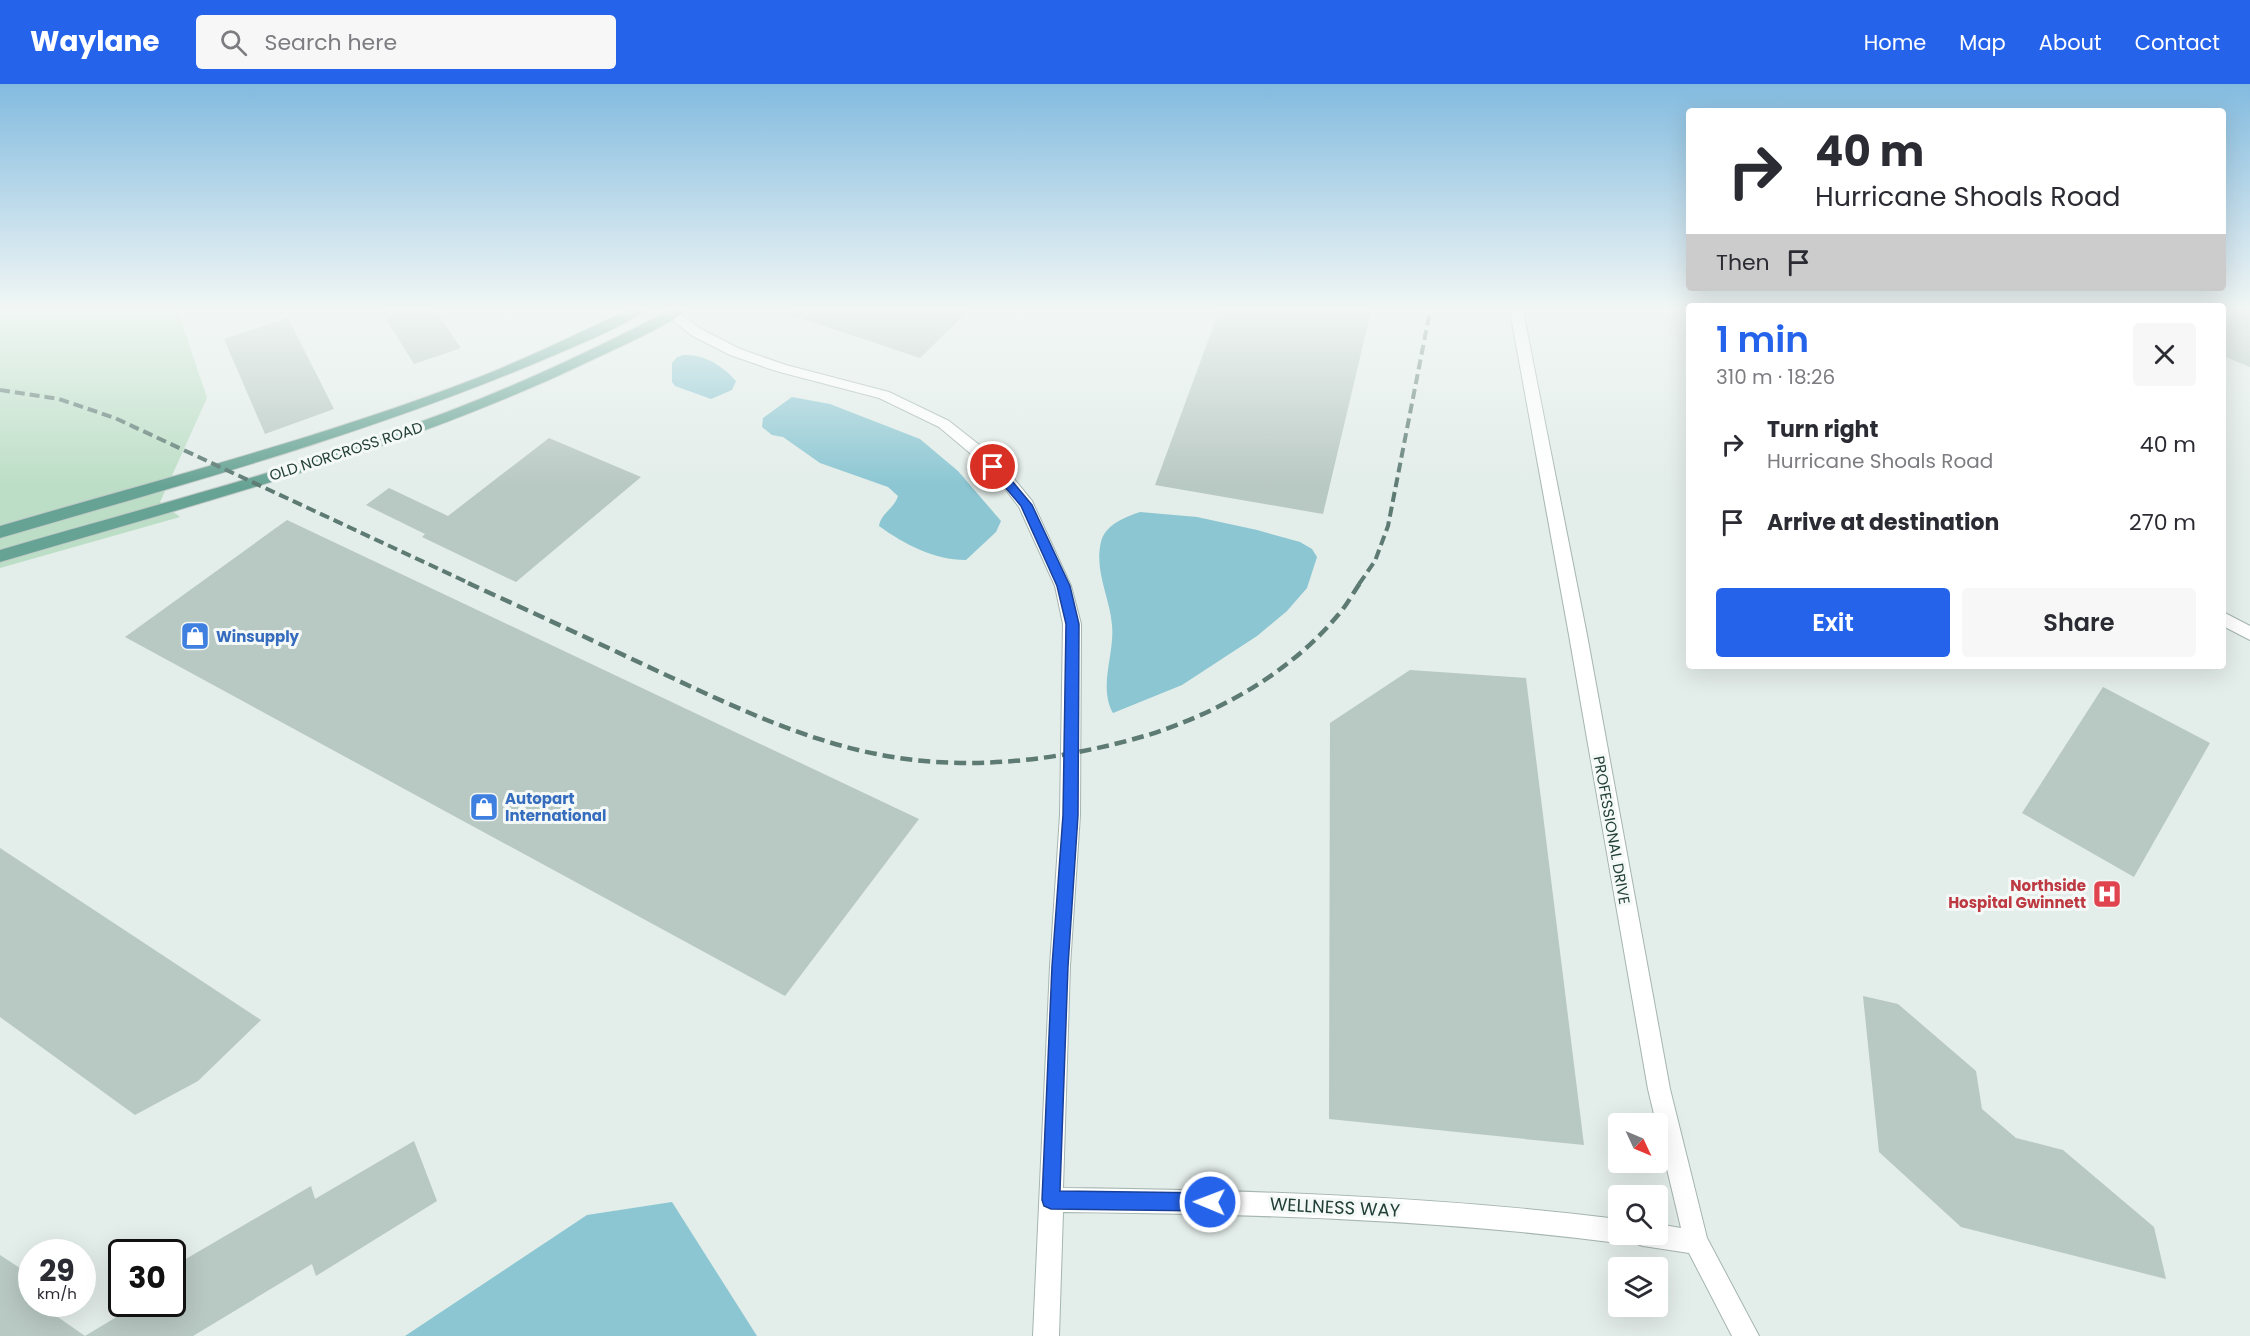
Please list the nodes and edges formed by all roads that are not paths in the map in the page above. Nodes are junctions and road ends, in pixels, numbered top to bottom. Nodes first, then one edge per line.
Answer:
1 (509, 369) edge
2 (561, 369) edge
3 (787, 369) edge
4 (1527, 369) edge
5 (0, 532) edge
6 (0, 556) edge
7 (2226, 620) edge
8 (2250, 634) edge
9 (1051, 1200) junction
10 (1608, 1229) edge
11 (1668, 1238) edge
12 (1696, 1242) junction
13 (1046, 1336) edge
14 (1746, 1336) edge

1 - 5 main road, OLD NORCROSS ROAD
2 - 6 main road, OLD NORCROSS ROAD
3 - 9 street
4 - 12 street, PROFESSIONAL DRIVE
7 - 8 street
9 - 10 street, WELLNESS WAY
9 - 13 street
11 - 12 street
12 - 14 street, PROFESSIONAL DRIVE

